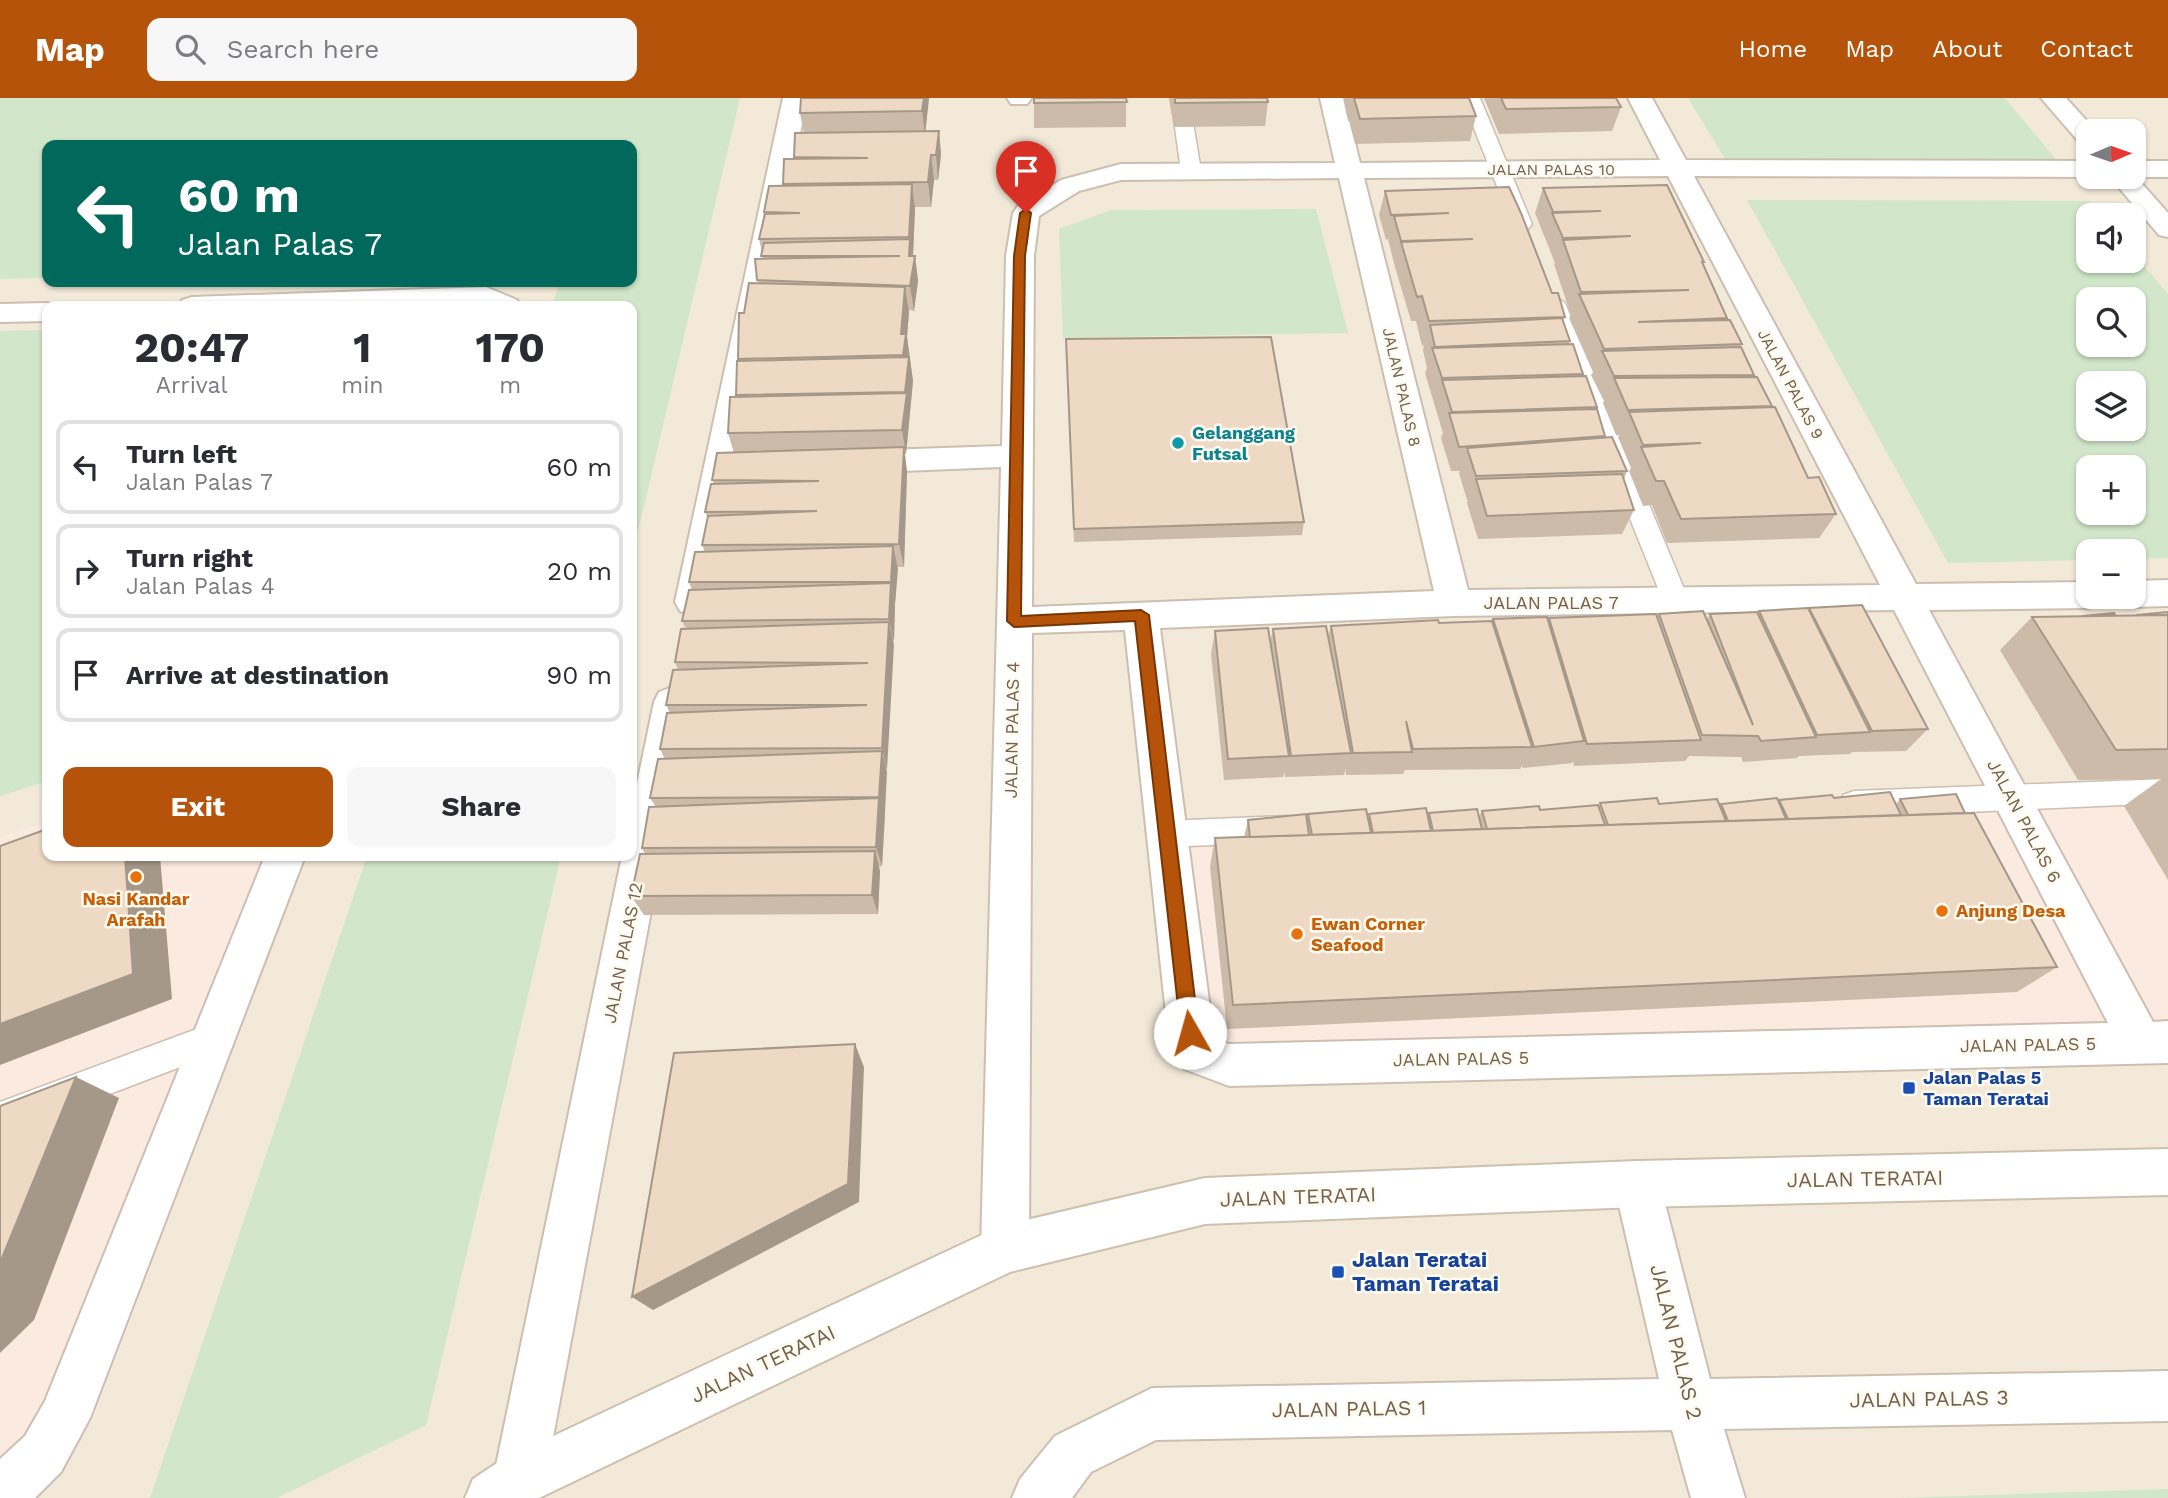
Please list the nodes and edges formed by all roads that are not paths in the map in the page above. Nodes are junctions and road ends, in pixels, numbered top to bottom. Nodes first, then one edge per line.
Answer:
1 (795, 98) edge
2 (1180, 98) edge
3 (1332, 98) edge
4 (1472, 98) edge
5 (1640, 98) edge
6 (2053, 98) edge
7 (2076, 124) edge
8 (1677, 168) junction
9 (1500, 169) junction
10 (2076, 169) edge
11 (2146, 169) edge
12 (2168, 169) edge
13 (1351, 170) junction
14 (1191, 171) junction
15 (2133, 189) edge
16 (1026, 213) joint
17 (2168, 229) edge
18 (1531, 246) edge
19 (1547, 284) edge
20 (339, 301) edge
21 (496, 301) edge
22 (42, 312) edge
23 (0, 313) edge
24 (1017, 456) junction
25 (827, 463) edge
26 (2168, 593) edge
27 (2146, 594) edge
28 (2076, 595) edge
29 (1906, 600) junction
30 (1454, 603) junction
31 (1677, 603) junction
32 (1141, 615) junction
33 (1014, 621) junction
34 (2168, 791) edge
35 (2012, 797) junction
36 (1831, 805) edge
37 (1317, 827) edge
38 (1165, 834) junction
39 (283, 861) edge
40 (210, 1040) junction
41 (2155, 1042) edge
42 (0, 1119) edge
43 (2168, 1172) edge
44 (1637, 1184) junction
45 (1005, 1249) junction
46 (2168, 1396) edge
47 (1690, 1402) junction
48 (506, 1489) edge
49 (0, 1495) edge
50 (1039, 1498) edge
51 (1718, 1498) edge

1 - 48 street, JALAN PALAS 12
2 - 14 lane
3 - 13 street, JALAN PALAS 8
4 - 9 lane
5 - 8 street, JALAN PALAS 9
6 - 7 street
8 - 9 street, JALAN PALAS 10
8 - 10 street, JALAN PALAS 10
8 - 29 street, JALAN PALAS 9
9 - 13 street, JALAN PALAS 10
9 - 18 lane
11 - 12 street
13 - 14 street, JALAN PALAS 10
13 - 30 street, JALAN PALAS 8
14 - 16 street, JALAN PALAS 10
15 - 17 street
16 - 24 street, JALAN PALAS 4
19 - 31 lane
20 - 21 street
22 - 23 street
24 - 25 street
24 - 33 street, JALAN PALAS 4
26 - 27 street
28 - 29 street, JALAN PALAS 7
29 - 31 street, JALAN PALAS 7
29 - 35 street, JALAN PALAS 6
30 - 31 street, JALAN PALAS 7
30 - 32 street, JALAN PALAS 7
32 - 33 street, JALAN PALAS 7
32 - 38 street, JALAN PALAS 5
33 - 45 street, JALAN PALAS 4
34 - 35 lane
35 - 36 lane
35 - 41 street, JALAN PALAS 6
37 - 38 lane
38 - 41 street, JALAN PALAS 5
39 - 40 street
40 - 42 lane
40 - 49 street
43 - 44 street, JALAN TERATAI
44 - 45 street, JALAN TERATAI
44 - 47 street, JALAN PALAS 2
45 - 48 street, JALAN TERATAI
46 - 47 street, JALAN PALAS 3
47 - 50 street, JALAN PALAS 1
47 - 51 street, JALAN PALAS 2

